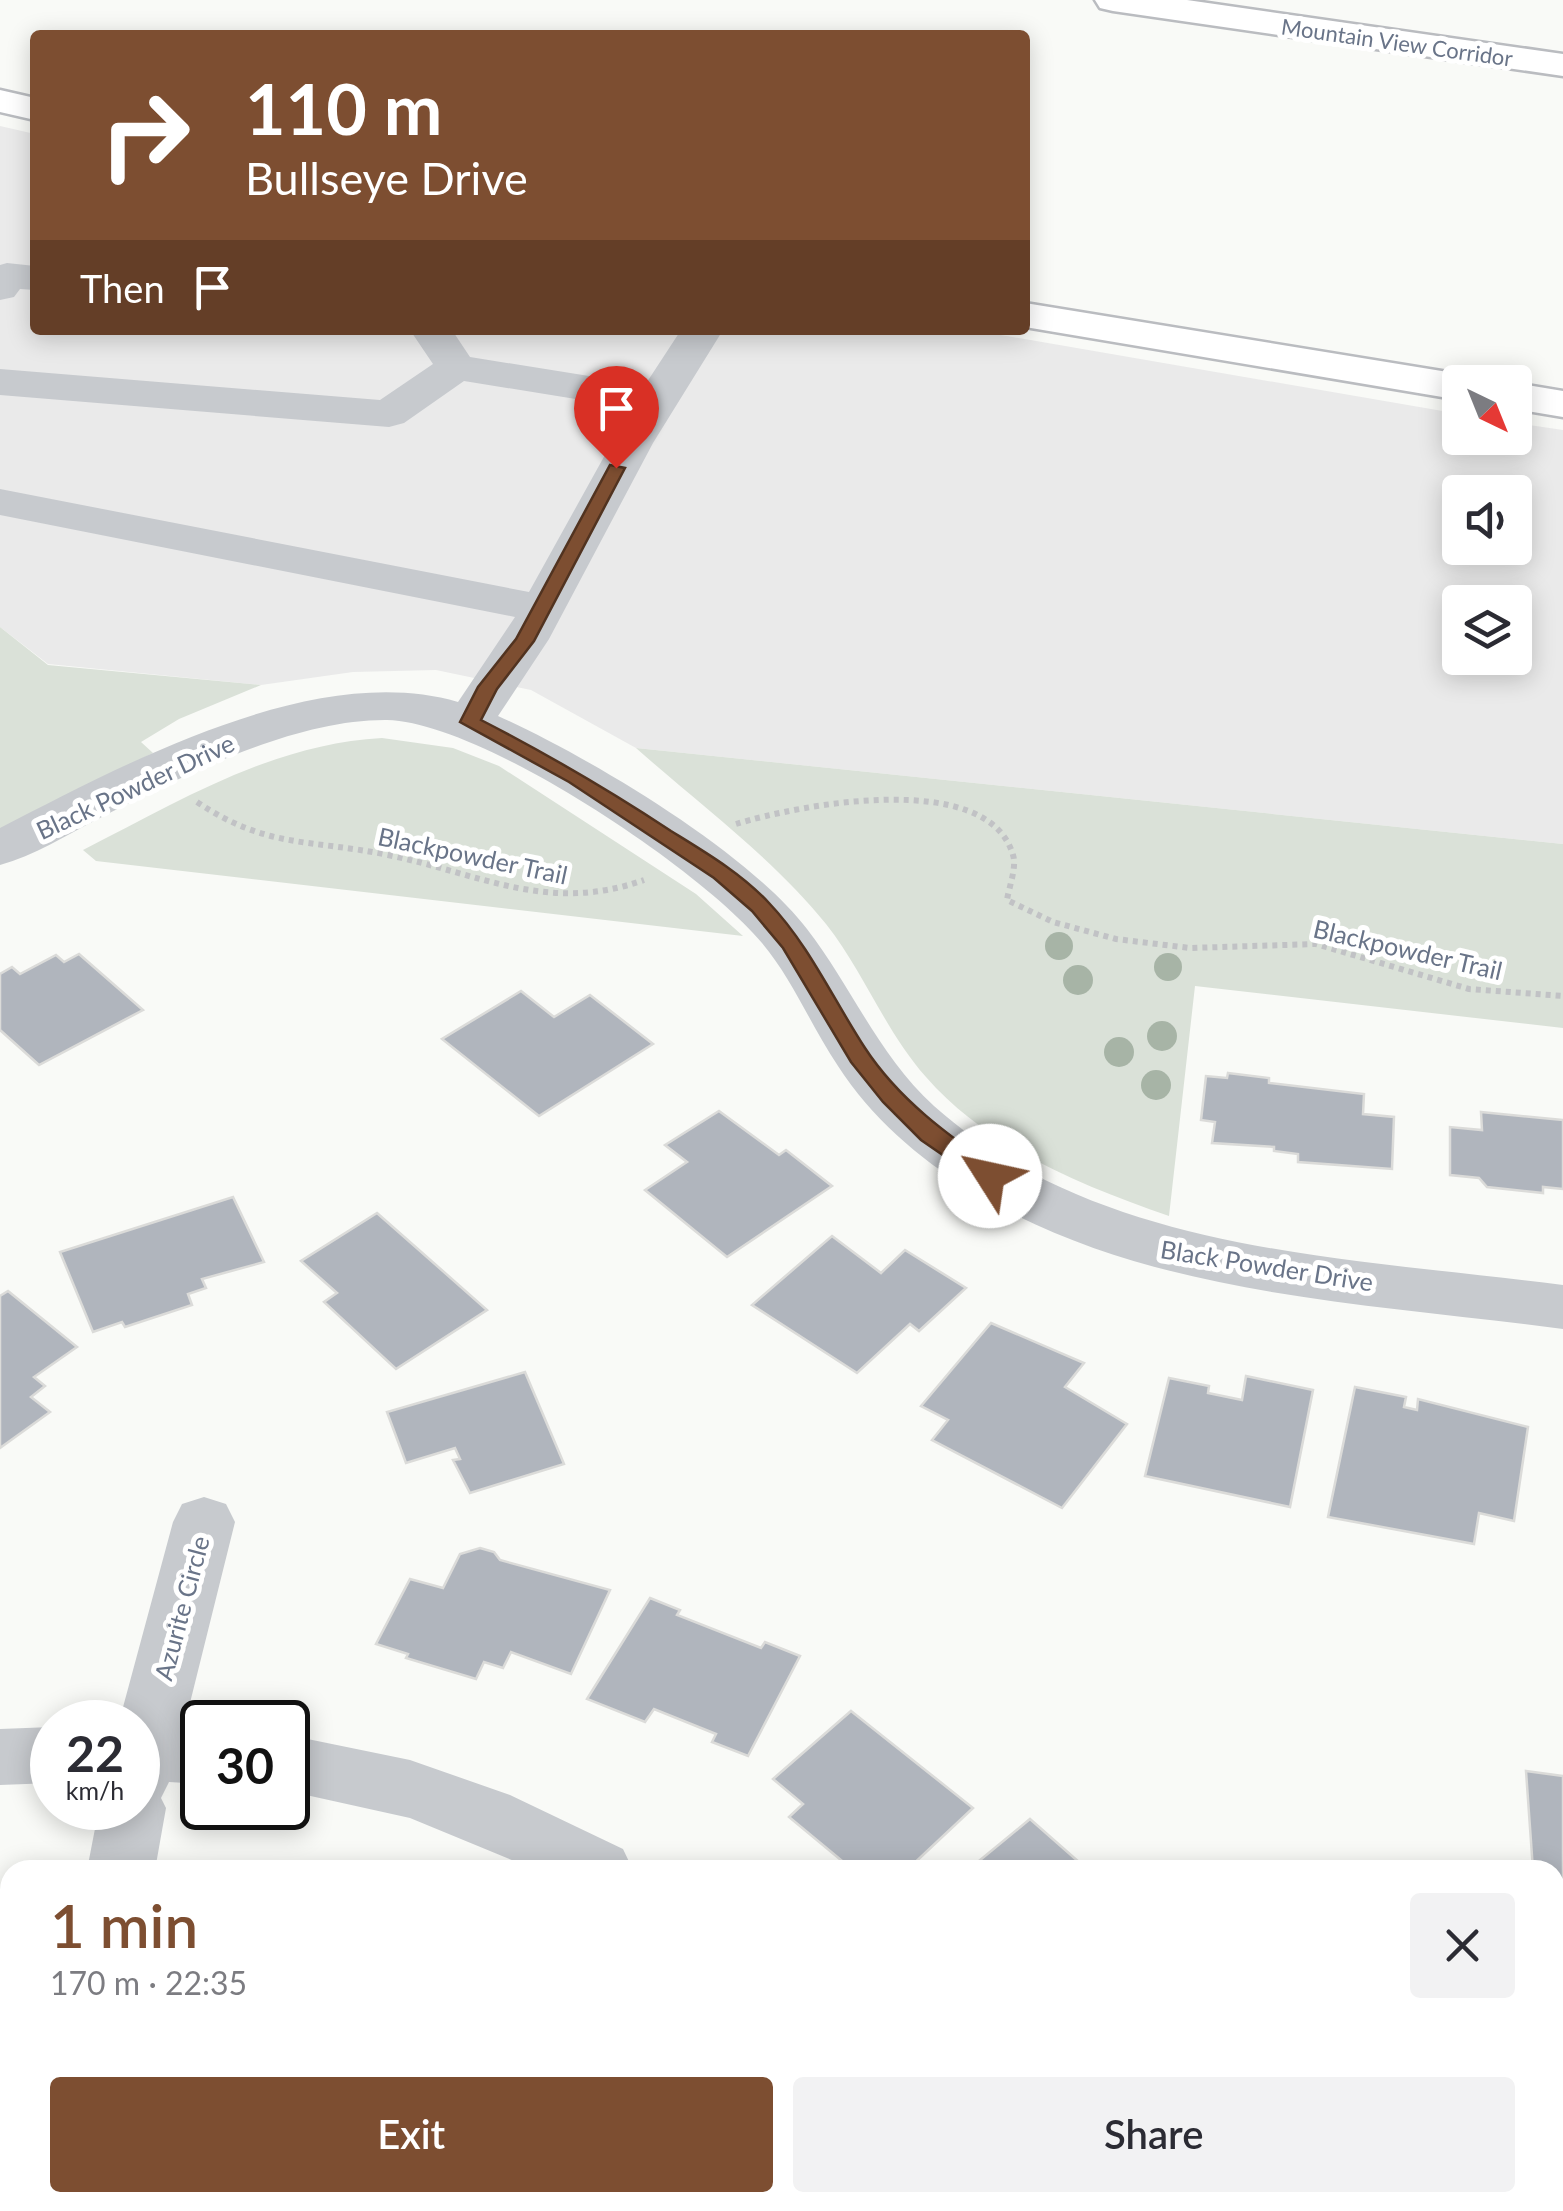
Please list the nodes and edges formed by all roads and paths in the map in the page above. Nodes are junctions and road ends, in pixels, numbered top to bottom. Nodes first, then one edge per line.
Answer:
1 (1113, 0) edge
2 (1563, 65) edge
3 (0, 101) edge
4 (30, 108) edge
5 (30, 277) edge
6 (0, 288) edge
7 (1030, 316) edge
8 (434, 335) edge
9 (699, 335) edge
10 (456, 367) junction
11 (0, 382) edge
12 (1442, 384) edge
13 (654, 399) junction
14 (1532, 399) edge
15 (1563, 404) edge
16 (0, 502) edge
17 (540, 608) junction
18 (470, 722) junction
19 (160, 773) junction
20 (0, 849) edge
21 (690, 852) junction
22 (1563, 996) edge
23 (1563, 1307) edge
24 (204, 1522) dead end
25 (160, 1723) edge
26 (30, 1756) edge
27 (0, 1757) edge
28 (310, 1766) edge
29 (132, 1830) edge
30 (124, 1860) edge
31 (578, 1860) edge

1 - 2 highway, Mountain View Corridor
3 - 4 highway
5 - 6 street
7 - 12 highway
8 - 10 street
9 - 13 street
10 - 11 street
10 - 13 street
13 - 17 street
14 - 15 highway
16 - 17 street
17 - 18 street
18 - 19 street, Black Powder Drive
18 - 21 street, Black Powder Drive
19 - 20 street, Black Powder Drive
19 - 21 path, Blackpowder Trail
21 - 22 path, Blackpowder Trail
21 - 23 street, Black Powder Drive
24 - 25 street, Azurite Circle
26 - 27 street
28 - 31 street
29 - 30 street, Azurite Circle

